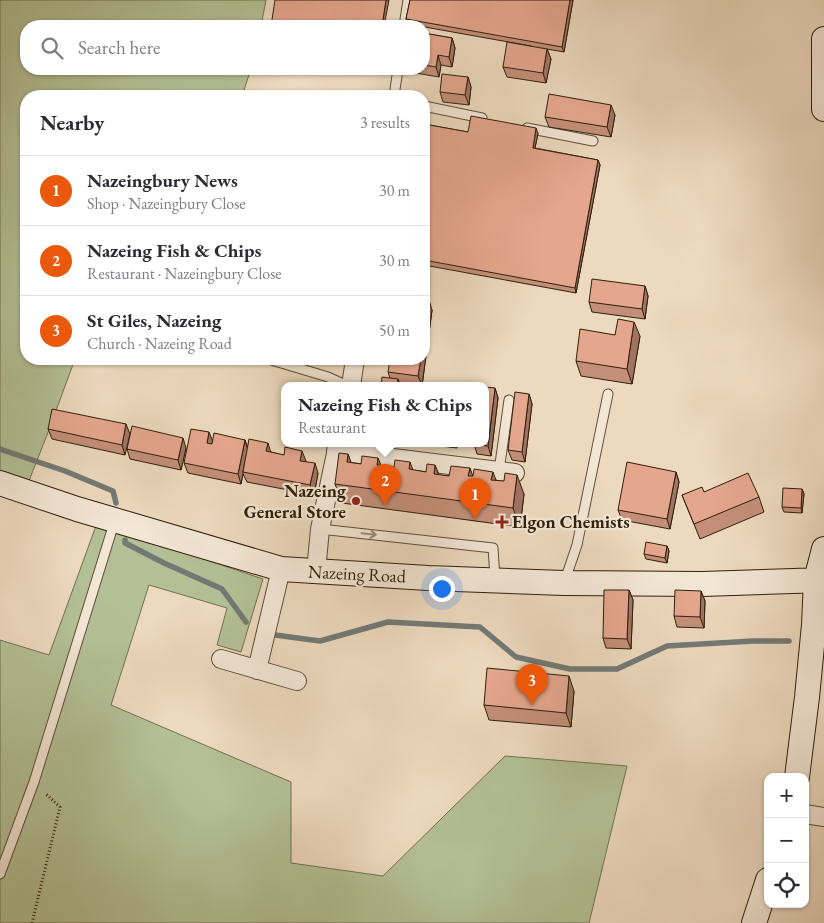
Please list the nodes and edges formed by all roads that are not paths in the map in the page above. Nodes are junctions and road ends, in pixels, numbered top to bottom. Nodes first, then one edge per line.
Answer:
1 (408, 0) edge
2 (405, 20) edge
3 (824, 39) edge
4 (397, 75) edge
5 (395, 90) edge
6 (430, 107) edge
7 (824, 109) edge
8 (490, 120) edge
9 (518, 126) edge
10 (593, 141) dead end
11 (288, 365) edge
12 (354, 365) edge
13 (340, 382) edge
14 (350, 382) edge
15 (608, 394) dead end
16 (509, 400) dead end
17 (337, 447) edge
18 (507, 472) joint
19 (0, 483) edge
20 (115, 520) junction
21 (320, 529) junction
22 (824, 549) edge
23 (281, 569) junction
24 (316, 571) junction
25 (820, 580) edge
26 (495, 581) junction
27 (564, 583) junction
28 (221, 659) dead end
29 (257, 670) junction
30 (297, 681) dead end
31 (798, 773) edge
32 (809, 815) edge
33 (824, 817) edge
34 (0, 874) edge
35 (764, 892) edge
36 (754, 923) edge

1 - 2 lane
3 - 7 main road
4 - 5 lane
6 - 8 lane
9 - 10 lane
11 - 13 lane
12 - 14 street
15 - 27 lane
16 - 18 lane
17 - 18 street
17 - 21 street
19 - 20 main road, Nazeing Road
20 - 23 main road, Nazeing Road
20 - 34 lane
21 - 24 street
21 -> 26 lane
22 - 25 main road
23 - 24 main road, Nazeing Road
23 - 29 street
24 - 26 main road, Nazeing Road
25 - 27 main road, Nazeing Road
25 - 31 main road
26 - 27 main road, Nazeing Road
28 - 29 street
29 - 30 street
32 - 33 street
35 - 36 main road

